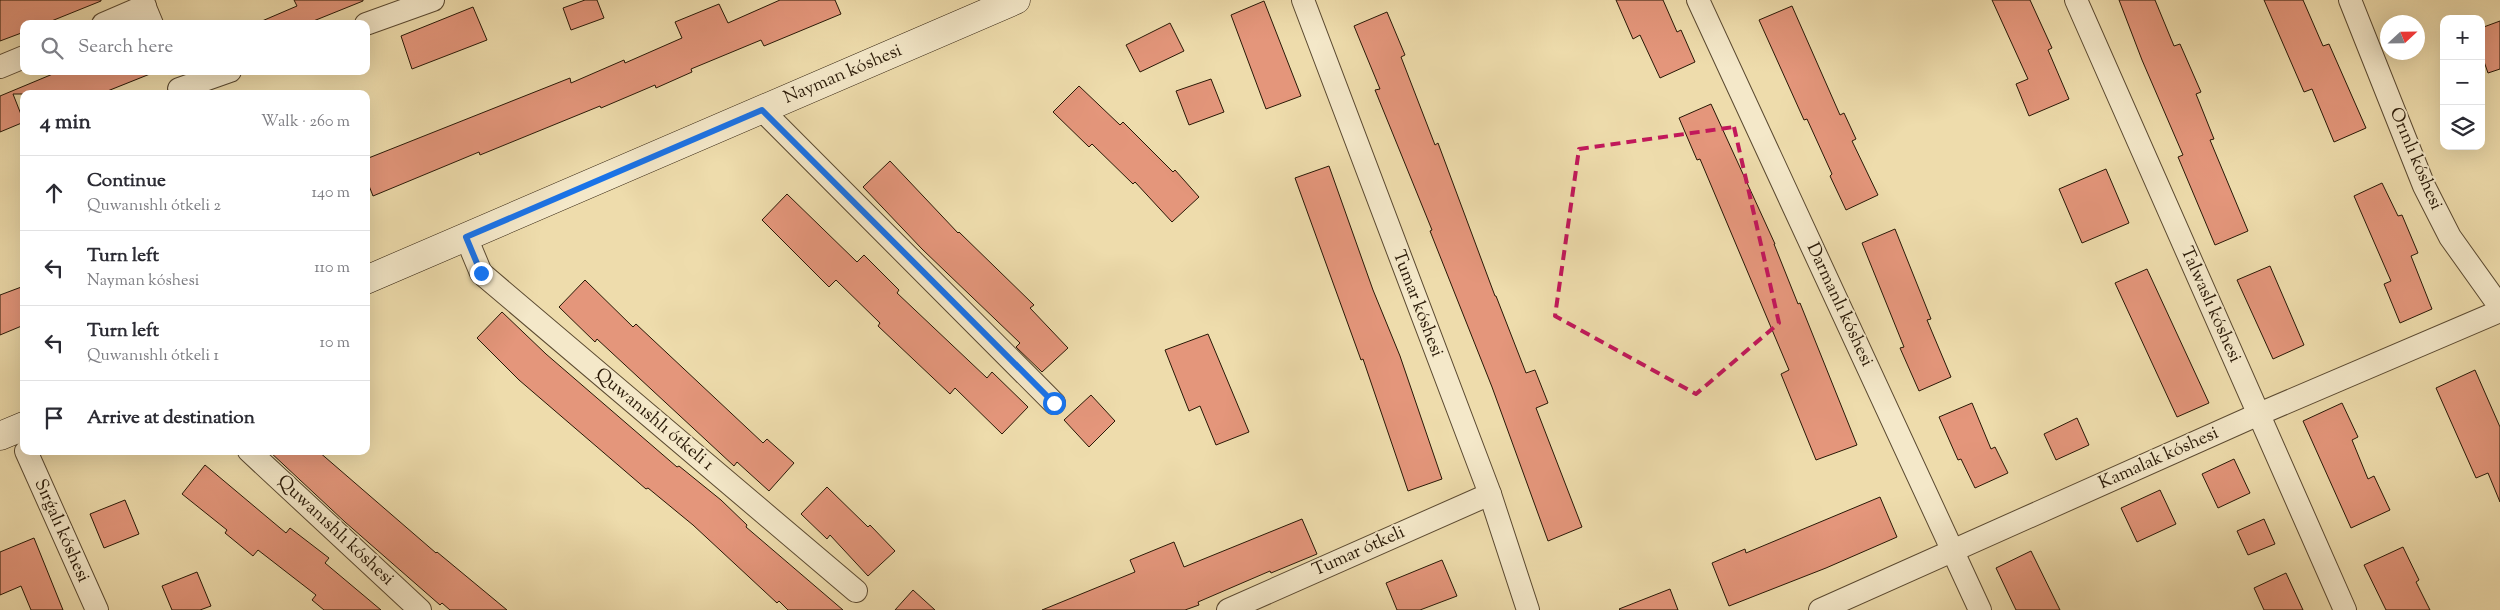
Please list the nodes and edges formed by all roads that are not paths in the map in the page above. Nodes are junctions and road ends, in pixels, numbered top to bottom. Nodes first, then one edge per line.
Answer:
1 (433, 0) edge
2 (1014, 0) edge
3 (1303, 0) edge
4 (1698, 0) edge
5 (2076, 0) edge
6 (2350, 0) edge
7 (146, 10) edge
8 (115, 20) edge
9 (370, 23) edge
10 (20, 59) edge
11 (0, 67) edge
12 (215, 75) edge
13 (177, 85) edge
14 (762, 110) junction
15 (466, 237) junction
16 (370, 278) edge
17 (2500, 307) edge
18 (2500, 311) edge
19 (1054, 403) dead end
20 (2259, 414) junction
21 (26, 455) edge
22 (253, 455) edge
23 (1490, 494) junction
24 (1952, 551) junction
25 (856, 591) dead end
26 (97, 610) edge
27 (420, 610) edge
28 (1228, 610) edge
29 (1528, 610) edge
30 (1820, 610) edge
31 (1980, 610) edge
32 (2345, 610) edge

1 - 9 street
2 - 14 main road, Nayman kóshesi
3 - 23 street, Tumar kóshesi
4 - 24 street, Darmanlı kóshesi
5 - 20 street, Talwaslı kóshesi
6 - 17 street, Orınlı kóshesi
7 - 8 street
10 - 11 street
12 - 13 street
14 - 15 main road, Nayman kóshesi
14 - 19 street
15 - 16 main road, Nayman kóshesi
15 - 25 street, Quwanıshlı ótkeli 1
18 - 20 street, Kamalak kóshesi
20 - 24 street, Kamalak kóshesi
20 - 32 street, Talwaslı kóshesi
21 - 26 street, Sırǵalı kóshesi
22 - 27 street, Quwanıshlı kóshesi
23 - 28 street, Tumar ótkeli
23 - 29 street, Tumar kóshesi
24 - 30 street, Kamalak kóshesi
24 - 31 street, Darmanlı kóshesi

